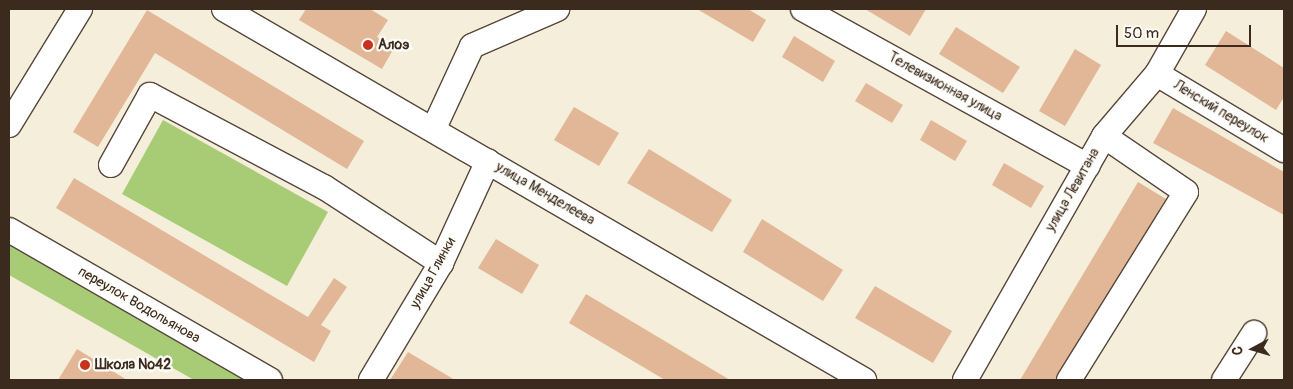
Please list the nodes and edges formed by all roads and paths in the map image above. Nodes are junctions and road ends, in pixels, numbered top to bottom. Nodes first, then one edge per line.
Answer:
1 (80, 9) edge
2 (224, 9) edge
3 (557, 9) edge
4 (803, 9) edge
5 (1194, 9) edge
6 (1157, 74) junction
7 (9, 125) edge
8 (434, 128) junction
9 (1104, 136) junction
10 (1284, 150) edge
11 (488, 161) junction
12 (111, 165) dead end
13 (1087, 166) junction
14 (9, 230) edge
15 (441, 263) junction
16 (1254, 333) dead end
17 (270, 380) edge
18 (371, 380) edge
19 (864, 380) edge
20 (965, 380) edge
21 (1069, 380) edge
22 (1224, 380) edge

1 - 7 street
2 - 8 street, улица Менделеева
3 - 8 street
4 - 13 street, Телевизионная улица
5 - 6 street, улица Левитана
6 - 9 street, улица Левитана
6 - 10 street, Ленский переулок
8 - 11 street, улица Менделеева
9 - 13 street, улица Левитана
9 - 21 street
11 - 15 street, улица Глинки
11 - 19 street, улица Менделеева
12 - 15 street
13 - 20 street, улица Левитана
14 - 17 street, переулок Водопьянова
15 - 18 street, улица Глинки
16 - 22 street

